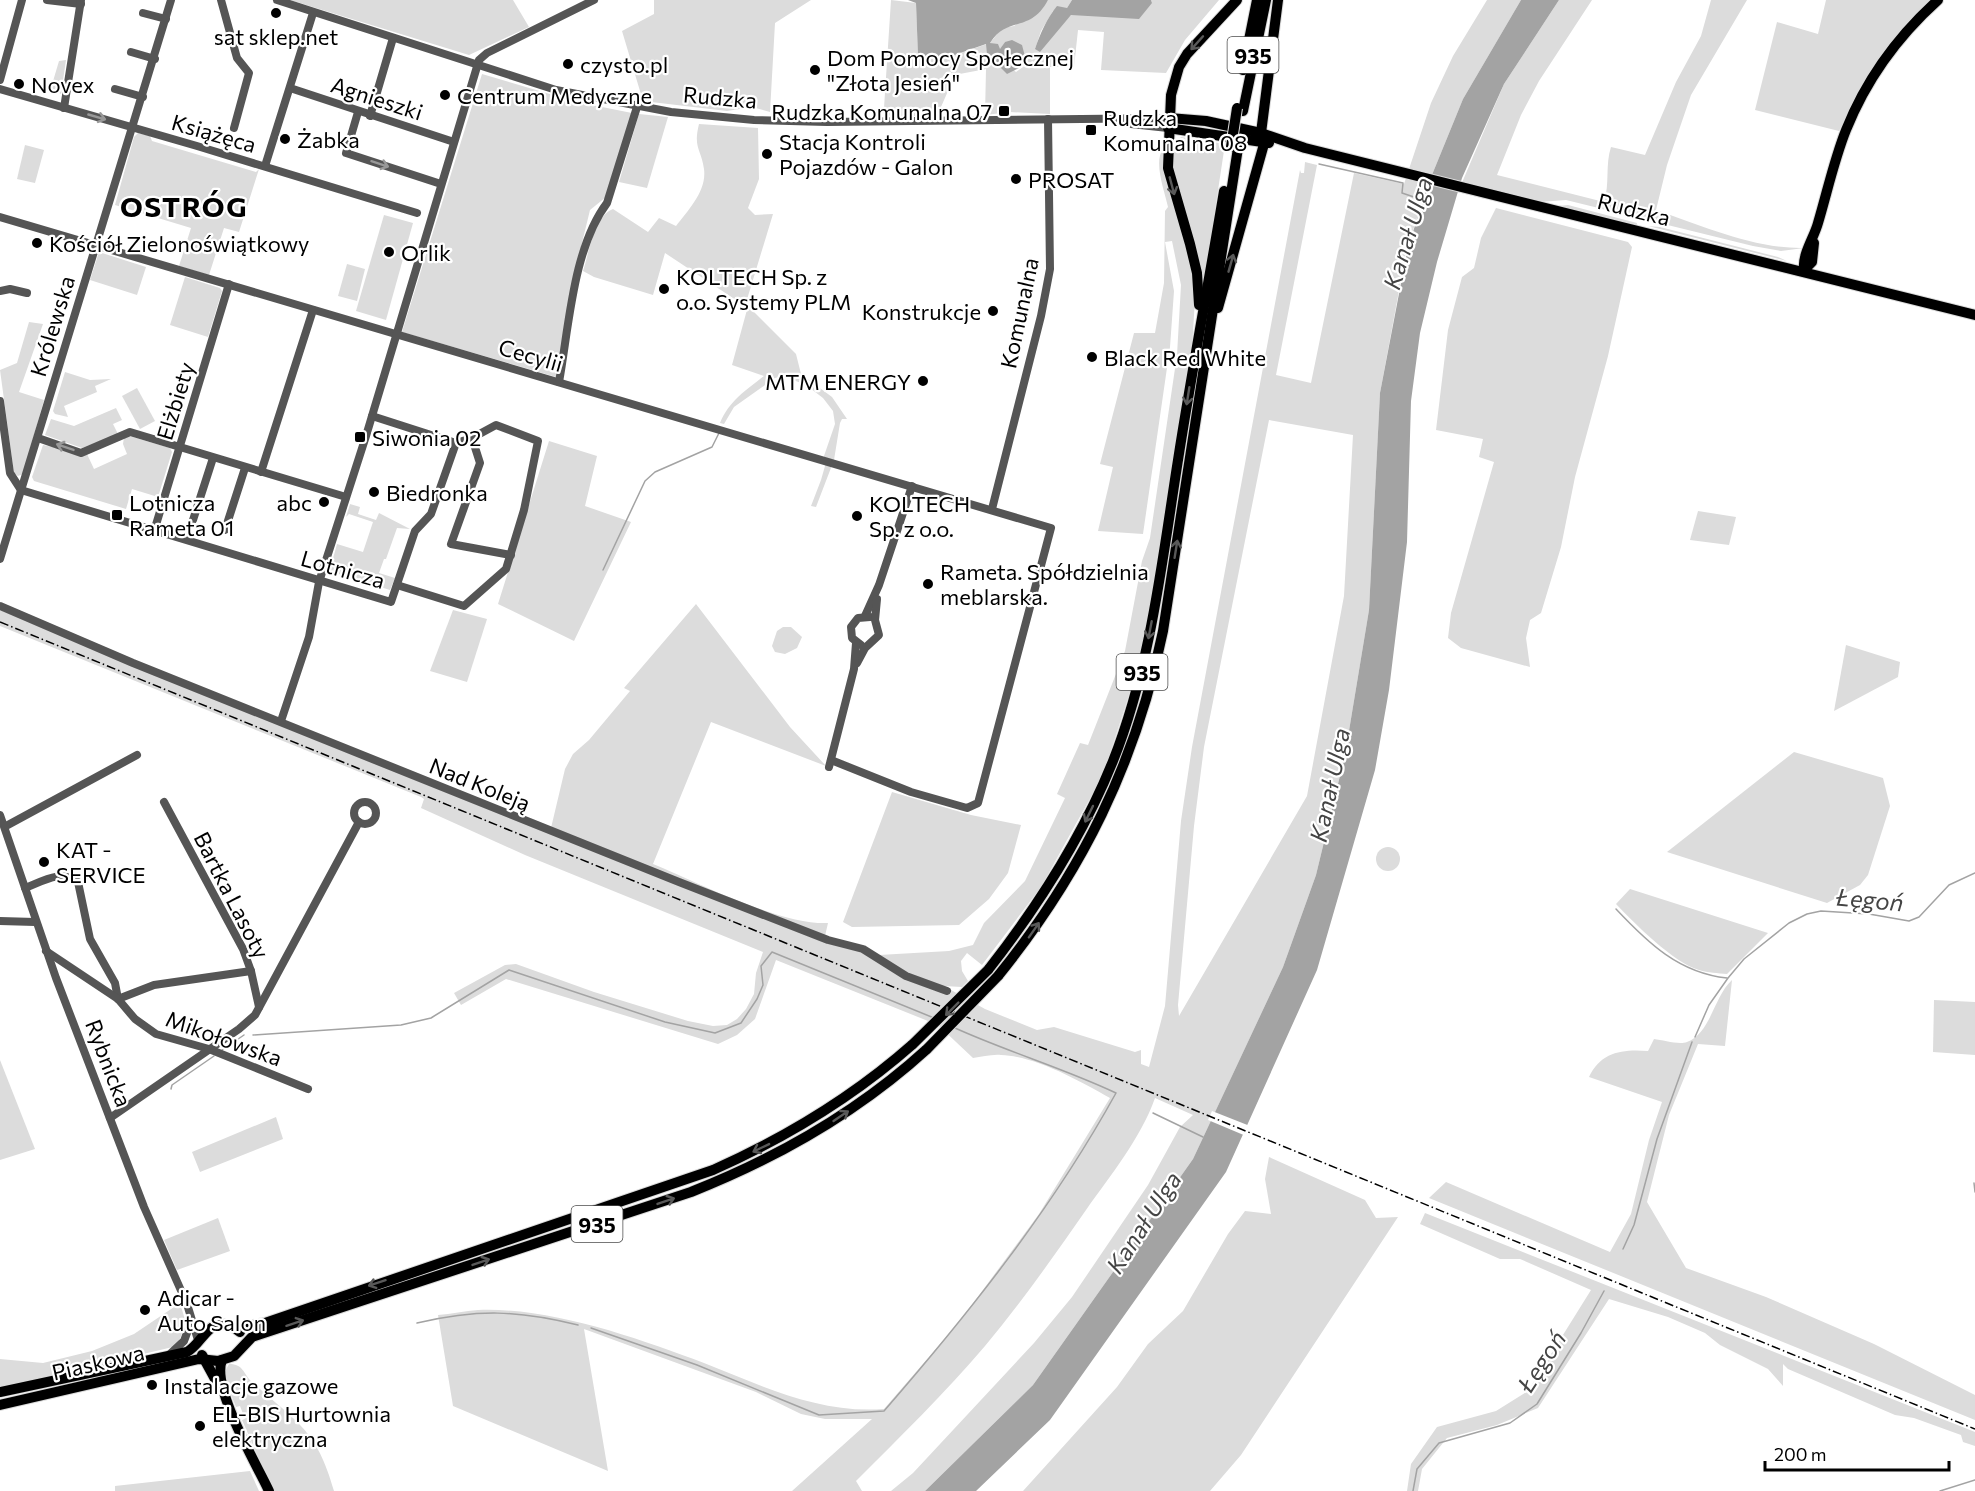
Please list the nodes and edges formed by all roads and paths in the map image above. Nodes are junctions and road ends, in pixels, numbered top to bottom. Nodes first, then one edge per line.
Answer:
1 (22, 0) edge
2 (47, 0) edge
3 (171, 0) edge
4 (221, 0) edge
5 (277, 0) edge
6 (594, 0) edge
7 (1237, 0) edge
8 (1257, 0) edge
9 (1266, 0) edge
10 (1278, 0) edge
11 (1938, 0) edge
12 (81, 2) edge
13 (143, 13) dead end
14 (313, 14) junction
15 (166, 19) junction
16 (393, 38) junction
17 (131, 52) dead end
18 (154, 59) junction
19 (479, 66) junction
20 (0, 80) edge
21 (290, 88) junction
22 (0, 89) edge
23 (115, 89) dead end
24 (143, 97) junction
25 (637, 107) junction
26 (64, 108) junction
27 (1240, 109) junction
28 (358, 111) junction
29 (370, 116) junction
30 (1048, 119) junction
31 (1168, 123) junction
32 (133, 128) junction
33 (234, 128) dead end
34 (1263, 138) junction
35 (454, 142) junction
36 (1234, 147) junction
37 (265, 166) junction
38 (441, 184) junction
39 (417, 213) dead end
40 (0, 217) edge
41 (96, 246) junction
42 (1810, 253) junction
43 (1781, 265) junction
44 (1804, 270) junction
45 (1831, 277) junction
46 (229, 284) junction
47 (0, 291) edge
48 (27, 293) dead end
49 (313, 310) junction
50 (1975, 315) edge
51 (396, 334) junction
52 (1197, 338) junction
53 (1209, 340) junction
54 (559, 382) junction
55 (0, 401) edge
56 (372, 416) junction
57 (38, 438) junction
58 (472, 438) junction
59 (456, 442) junction
60 (180, 448) junction
61 (213, 458) junction
62 (245, 468) junction
63 (261, 472) junction
64 (912, 486) junction
65 (21, 490) junction
66 (346, 497) junction
67 (992, 509) junction
68 (193, 520) dead end
69 (155, 528) junction
70 (225, 530) dead end
71 (511, 555) junction
72 (0, 559) edge
73 (319, 582) junction
74 (397, 585) junction
75 (879, 585) junction
76 (0, 606) edge
77 (864, 616) junction
78 (875, 620) junction
79 (856, 643) junction
80 (867, 645) junction
81 (854, 669) junction
82 (281, 721) junction
83 (137, 755) dead end
84 (164, 802) dead end
85 (0, 815) edge
86 (359, 822) dead end
87 (6, 826) junction
88 (25, 888) junction
89 (0, 921) edge
90 (35, 922) junction
91 (46, 951) junction
92 (251, 971) junction
93 (947, 991) dead end
94 (118, 999) junction
95 (260, 1007) junction
96 (209, 1049) junction
97 (308, 1089) dead end
98 (110, 1118) junction
99 (191, 1322) junction
100 (235, 1328) junction
101 (207, 1329) junction
102 (198, 1340) junction
103 (243, 1346) junction
104 (170, 1354) junction
105 (205, 1359) junction
106 (222, 1360) junction
107 (0, 1392) edge
108 (225, 1396) junction
109 (0, 1404) edge
110 (269, 1491) edge

1 - 20 street
2 - 12 street
3 - 15 street, Królewska
4 - 33 street
5 - 14 street, Rudzka
6 - 19 street
7 -> 31 main road
8 - 27 main road, 935
9 - 27 main road, 935
10 - 34 main road
11 - 42 main road
12 - 26 street
13 - 15 street
14 - 16 street, Rudzka
14 - 21 street
15 - 18 street, Królewska
16 - 19 street, Rudzka
16 - 29 street
17 - 18 street
18 - 24 street, Królewska
19 - 25 street, Rudzka
19 - 35 street
21 - 28 street, Agnieszki
21 - 37 street
22 - 26 street, Książęca
23 - 24 street
24 - 32 street, Królewska
25 - 30 street, Rudzka
25 - 54 street
26 -> 32 street, Książęca
27 - 36 main road, 935, bridge
28 - 29 street, Agnieszki
28 -> 38 street
29 - 35 street, Agnieszki
30 - 31 street, Rudzka
30 - 67 street, Komunalna
31 - 34 main road, Rudzka
31 -> 52 main road
32 - 37 street, Książęca
32 - 41 street, Królewska
34 - 43 main road, Rudzka
53 -> 34 main road
35 - 38 street
36 - 52 main road, 935
36 - 53 main road, 935
37 - 39 street, Książęca
38 - 51 street
40 - 41 street, Cecylii
41 - 46 street, Cecylii
41 - 57 street, Królewska
42 - 43 main road
42 - 44 main road
42 - 45 main road
43 - 44 main road, Rudzka
44 - 45 main road, Rudzka
45 - 50 main road, Rudzka
46 - 49 street, Cecylii
46 - 60 street, Elżbiety
47 - 48 street
49 - 51 street, Cecylii
49 - 63 street
51 - 54 street, Cecylii
51 - 56 street
52 -> 100 main road, 935, bridge
103 -> 53 main road, 935, bridge
54 - 64 street, Cecylii
55 - 65 street
56 - 59 street
56 - 66 street
60 -> 57 street
57 - 65 street, Królewska
58 - 59 street
58 - 71 street
58 - 71 street, Lotnicza
59 - 74 street
60 - 61 street
60 - 69 street, Elżbiety
61 - 62 street
61 - 68 street
62 - 63 street
62 - 70 street
63 - 66 street
64 - 67 street, Cecylii
64 - 75 street
65 - 69 street, Lotnicza
65 - 72 street, Królewska
66 - 73 street
67 - 81 street, Cecylii
69 - 73 street, Lotnicza
71 - 74 street, Lotnicza
73 - 74 street, Lotnicza
73 - 82 street
75 - 77 street
75 - 78 street
76 - 82 street, Nad Koleją
77 - 78 street
77 - 79 street
78 - 80 street
79 - 80 street
79 - 81 street
80 - 81 street
82 - 93 street, Nad Koleją
83 - 87 street
84 - 92 street, Bartka Lasoty
85 - 87 street, Rybnicka
86 - 95 street, Bartka Lasoty
87 - 88 street, Rybnicka
88 - 90 street, Rybnicka
88 - 94 street
89 - 90 street
90 - 91 street, Rybnicka
91 - 94 street, Mikołowska
91 - 98 street, Rybnicka
92 - 94 street
92 - 95 street, Bartka Lasoty
94 - 96 street, Mikołowska
95 - 96 street, Bartka Lasoty
96 - 97 street, Mikołowska
96 - 98 street, Bartka Lasoty
98 - 99 street, Rybnicka
99 - 101 street
99 - 102 street, Rybnicka
99 - 104 street
100 - 101 main road, 935
100 - 103 main road
101 - 102 main road
102 - 104 main road, Piaskowa
102 - 105 main road
103 - 106 main road, 935
104 - 107 main road, Piaskowa
105 - 106 main road
105 - 108 main road
105 - 109 main road, Piaskowa
106 - 108 main road
108 - 110 main road

